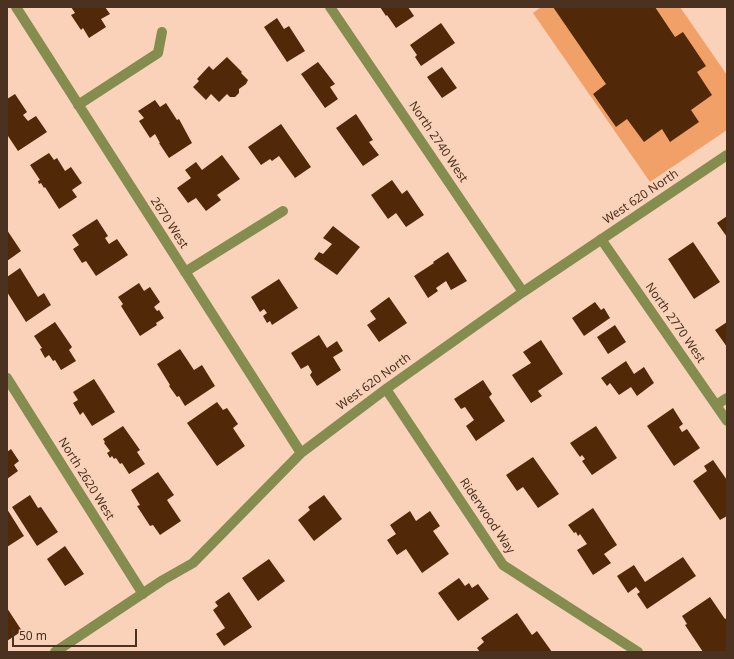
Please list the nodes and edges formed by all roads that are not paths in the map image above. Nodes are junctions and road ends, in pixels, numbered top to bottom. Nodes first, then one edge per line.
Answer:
1 (16, 7) edge
2 (330, 7) edge
3 (162, 32) dead end
4 (78, 105) junction
5 (727, 155) edge
6 (283, 211) dead end
7 (601, 239) junction
8 (185, 272) junction
9 (523, 292) junction
10 (7, 378) edge
11 (386, 389) junction
12 (727, 398) edge
13 (716, 405) junction
14 (727, 421) edge
15 (301, 453) junction
16 (143, 594) junction
17 (56, 652) edge
18 (638, 652) edge

1 - 4 street, 2670 West
2 - 9 street, North 2740 West
3 - 4 street
4 - 8 street, 2670 West
5 - 7 street, West 620 North
6 - 8 street
7 - 9 street, West 620 North
7 - 13 street, North 2770 West
8 - 15 street, 2670 West
9 - 11 street, West 620 North
10 - 16 street, North 2620 West
11 - 15 street, West 620 North
11 - 18 street, Riderwood Way
12 - 13 street
13 - 14 street, North 2770 West
15 - 16 street, West 620 North
16 - 17 street, West 620 North

